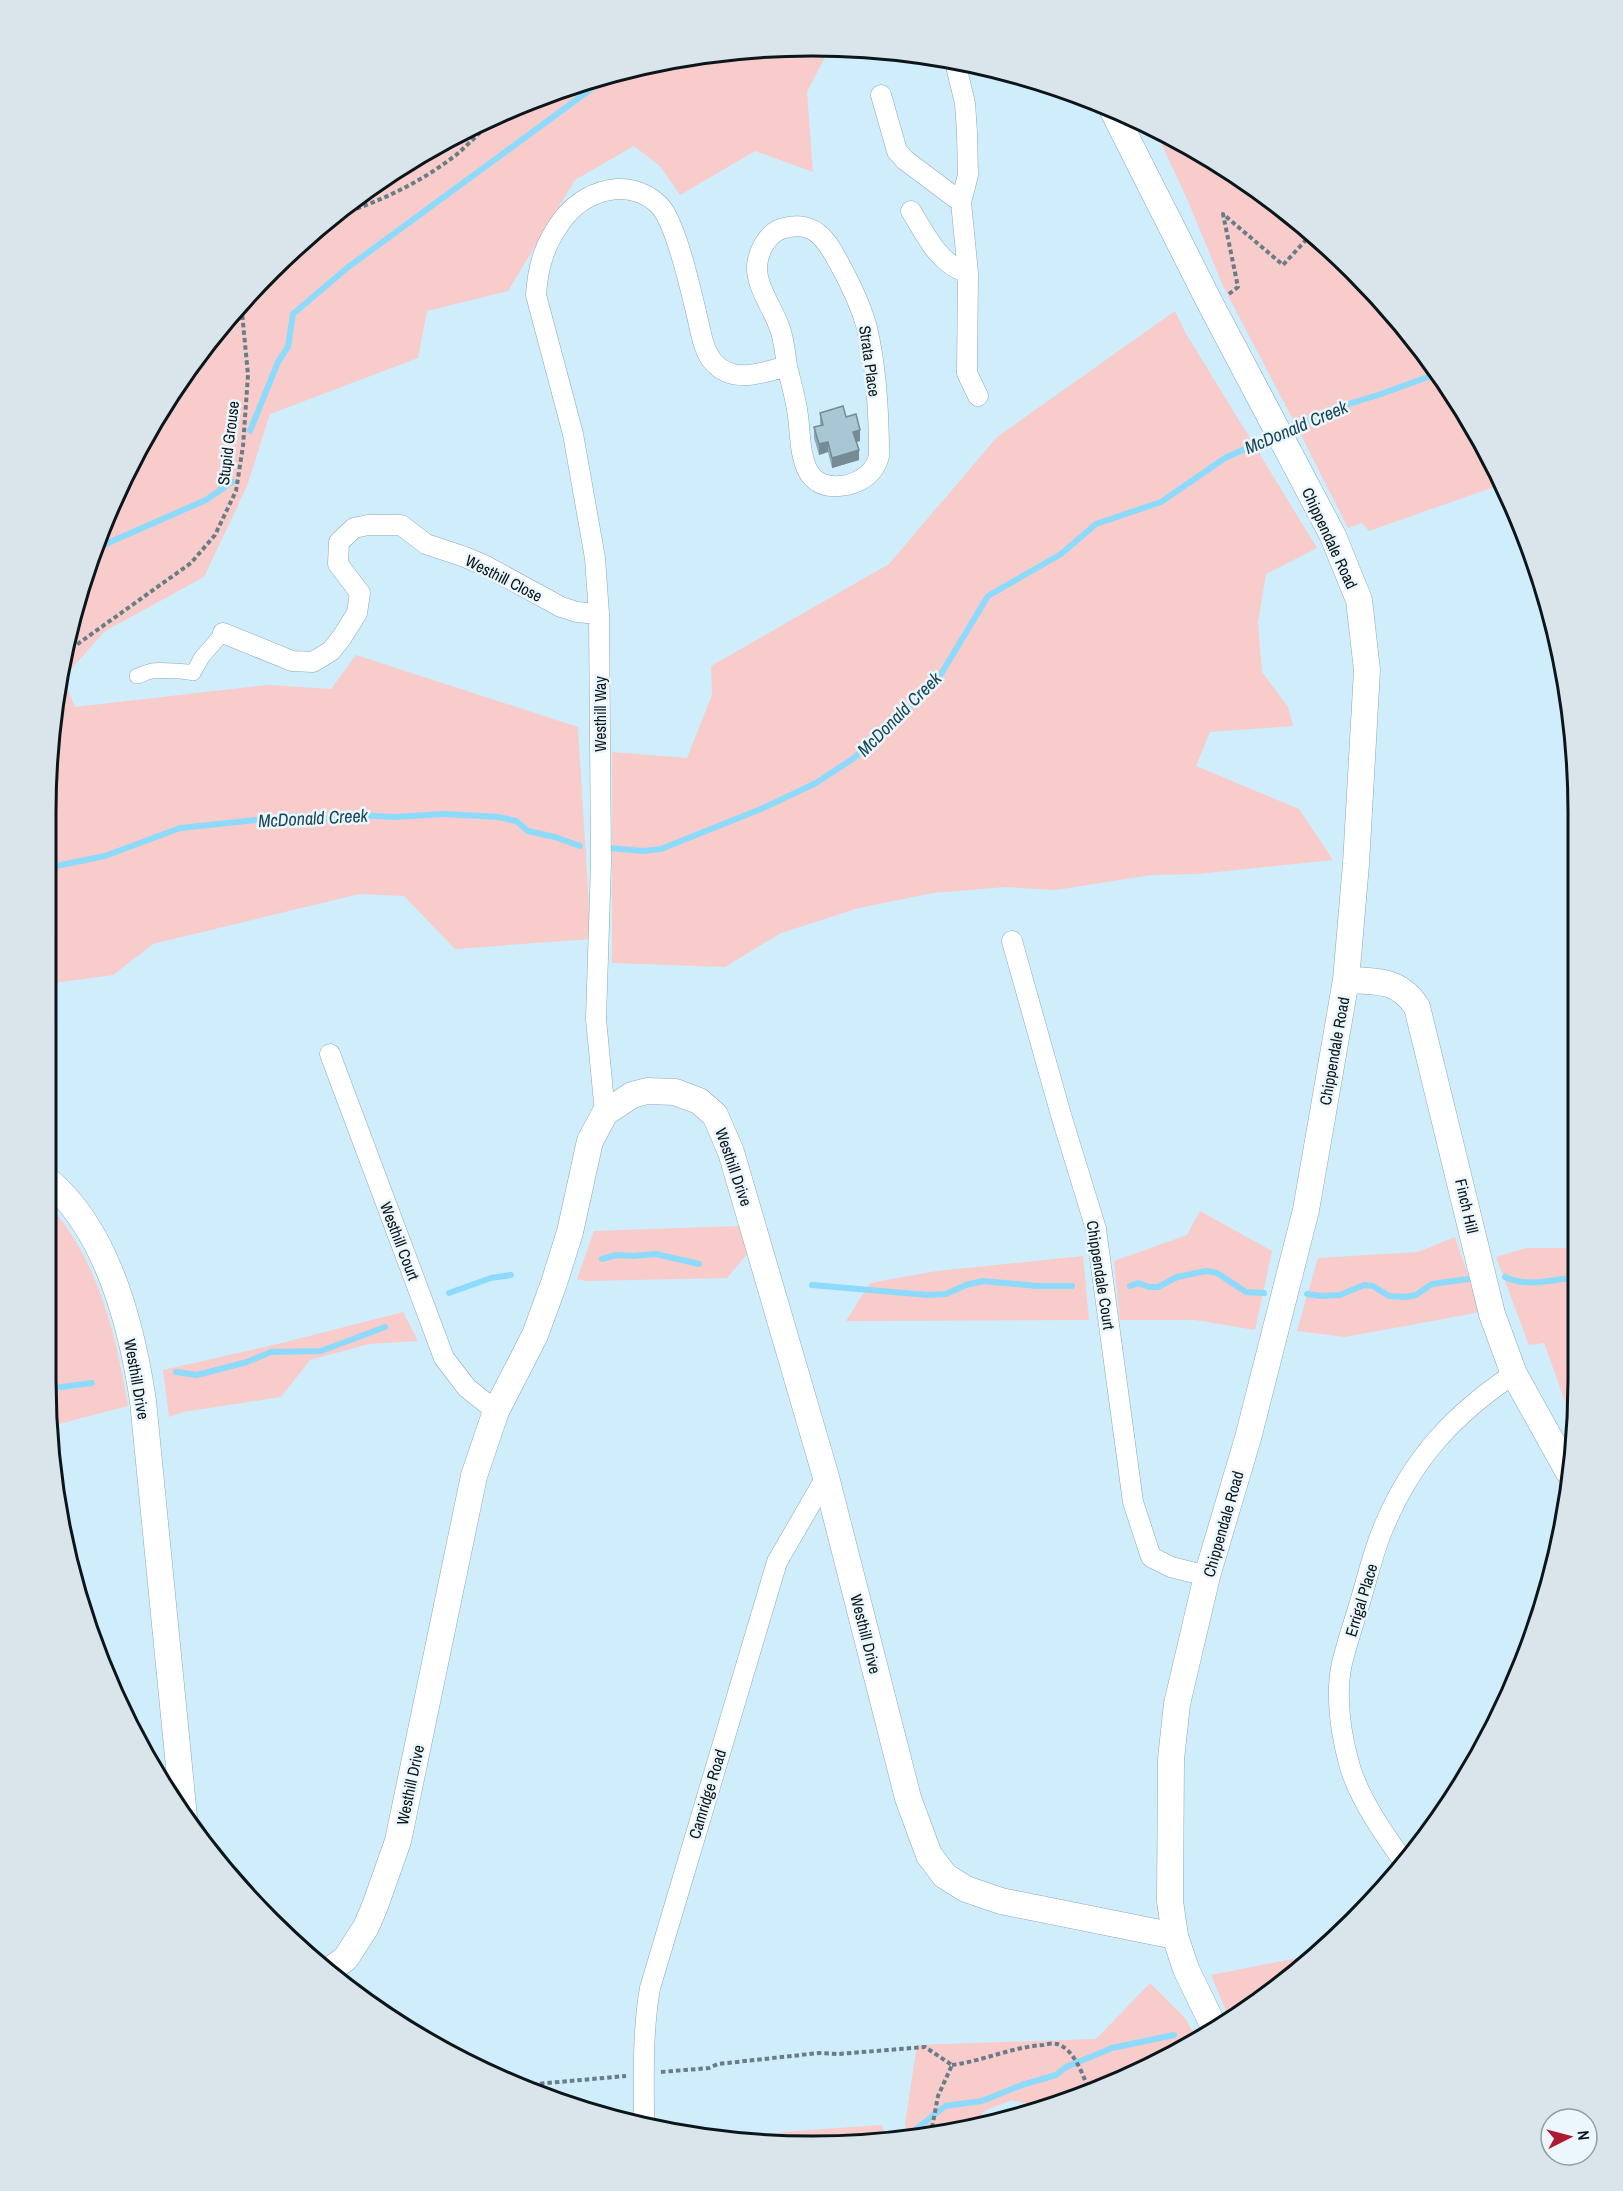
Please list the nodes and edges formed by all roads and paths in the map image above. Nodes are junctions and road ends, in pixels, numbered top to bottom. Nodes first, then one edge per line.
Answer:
1 (957, 70) edge
2 (881, 95) dead end
3 (1118, 120) edge
4 (481, 131) edge
5 (962, 202) junction
6 (353, 211) edge
7 (911, 211) dead end
8 (1306, 240) edge
9 (968, 273) junction
10 (1211, 305) junction
11 (242, 314) edge
12 (787, 366) junction
13 (978, 396) dead end
14 (599, 614) junction
15 (223, 633) joint
16 (74, 646) edge
17 (137, 676) dead end
18 (1012, 941) dead end
19 (1346, 980) junction
20 (330, 1054) dead end
21 (605, 1113) junction
22 (56, 1190) edge
23 (1514, 1374) junction
24 (496, 1411) junction
25 (1563, 1461) edge
26 (826, 1477) junction
27 (1207, 1576) junction
28 (182, 1799) edge
29 (1399, 1855) edge
30 (1175, 1936) junction
31 (335, 1966) edge
32 (1211, 2021) edge
33 (952, 2065) junction
34 (654, 2073) dead end
35 (633, 2075) dead end
36 (1087, 2083) edge
37 (538, 2084) edge
38 (645, 2117) edge
39 (932, 2125) edge

1 - 5 street
2 - 5 street
3 - 10 street, Chippendale Road
4 - 6 path
5 - 9 street
7 - 9 street
8 - 10 path
9 - 13 street
10 - 19 street, Chippendale Road
11 - 16 path, Stupid Grouse
12 - 12 street, Strata Place
12 - 14 street, Westhill Way
14 - 15 street, Westhill Close
14 - 21 street, Westhill Way
15 - 17 street
18 - 27 street, Chippendale Court
19 - 23 street, Finch Hill
19 - 27 street, Chippendale Road
20 - 24 street, Westhill Court
21 - 24 street, Westhill Drive
21 - 26 street, Westhill Drive
22 - 28 street, Westhill Drive
23 - 25 street, Finch Hill
23 - 29 street, Errigal Place
24 - 31 street, Westhill Drive
26 - 30 street, Westhill Drive
26 - 38 street, Camridge Road
27 - 30 street, Chippendale Road
30 - 32 street, Chippendale Road
33 - 34 path
33 - 36 path
33 - 39 path
35 - 37 path

